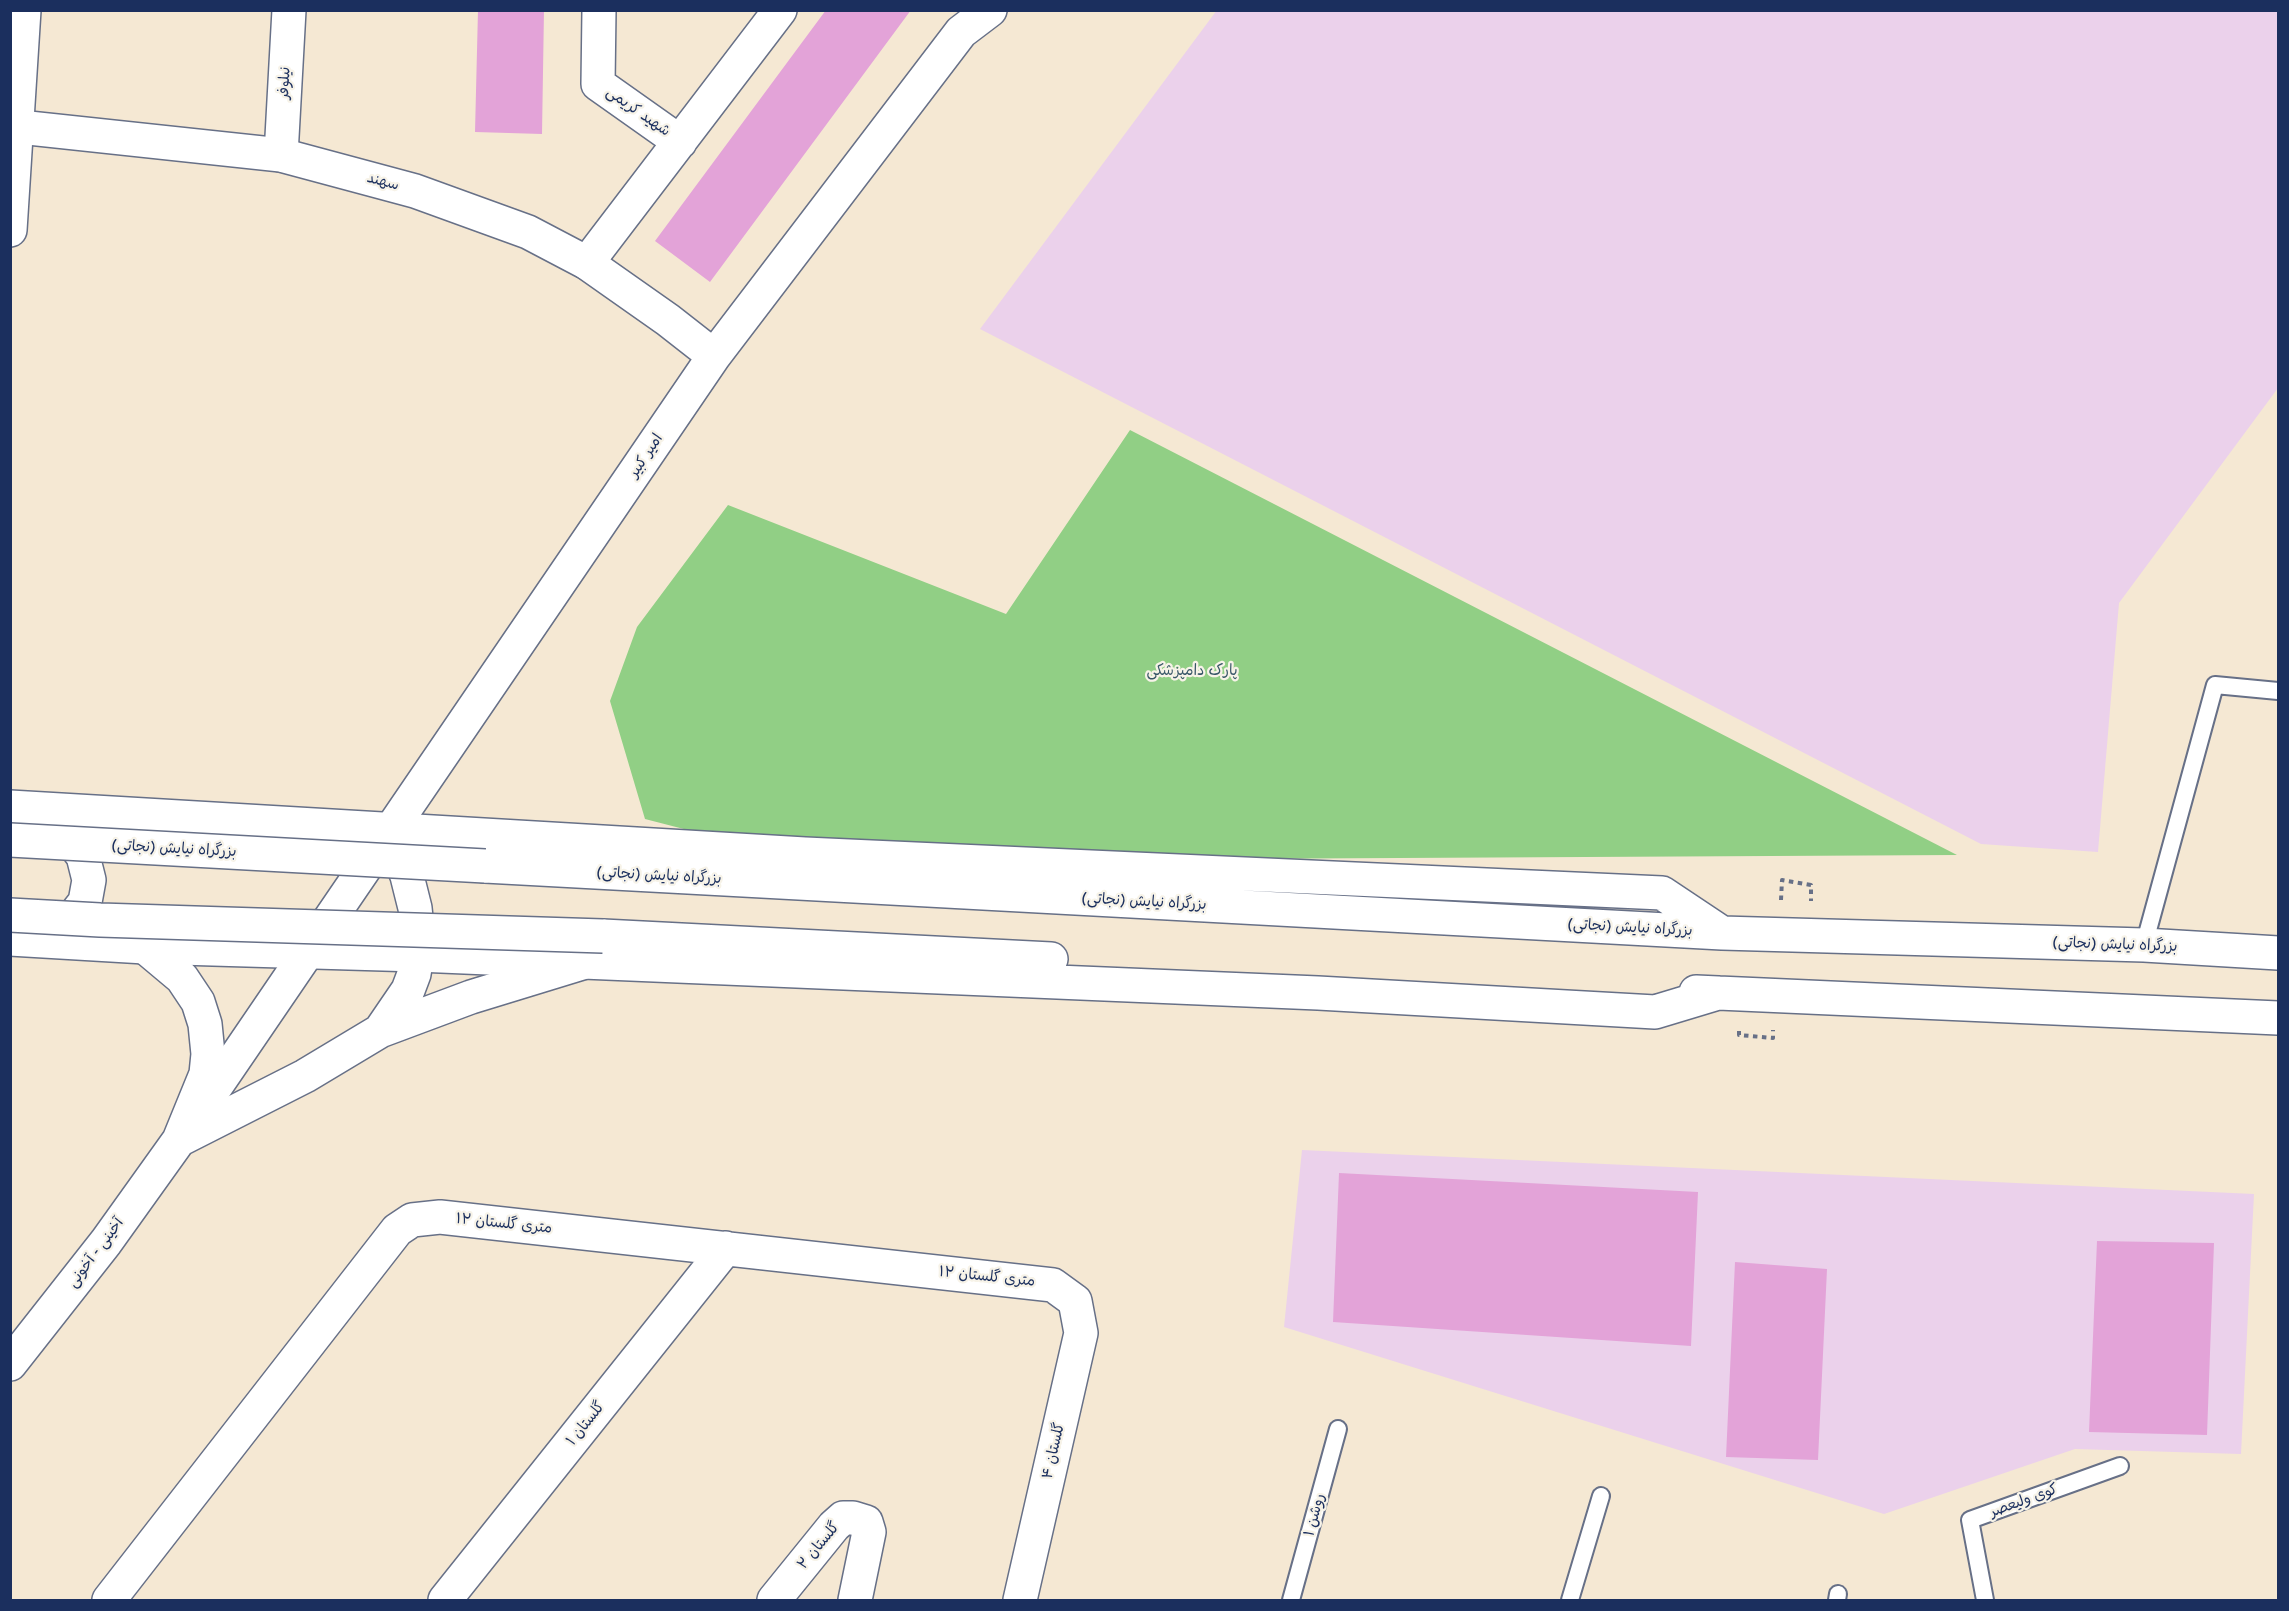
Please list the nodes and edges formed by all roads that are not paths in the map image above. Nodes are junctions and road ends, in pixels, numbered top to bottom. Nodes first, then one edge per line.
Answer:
1 (24, 10) edge
2 (289, 10) edge
3 (599, 10) edge
4 (780, 10) edge
5 (990, 10) edge
6 (757, 26) edge
7 (14, 126) edge
8 (680, 142) junction
9 (281, 155) junction
10 (10, 230) edge
11 (587, 263) junction
12 (714, 356) junction
13 (2278, 691) edge
14 (22, 808) edge
15 (391, 831) junction
16 (10, 840) edge
17 (10, 915) edge
18 (1722, 933) junction
19 (26, 940) edge
20 (2144, 945) junction
21 (145, 946) junction
22 (310, 951) junction
23 (2278, 953) edge
24 (417, 955) junction
25 (586, 962) junction
26 (1718, 993) junction
27 (2278, 1018) edge
28 (380, 1031) junction
29 (179, 1140) junction
30 (726, 1248) junction
31 (1075, 1301) joint
32 (10, 1364) edge
33 (1338, 1429) dead end
34 (2120, 1466) dead end
35 (1601, 1496) dead end
36 (109, 1600) edge
37 (445, 1600) edge
38 (774, 1600) edge
39 (855, 1600) edge
40 (1020, 1600) edge
41 (1291, 1600) edge
42 (1570, 1600) edge
43 (1985, 1600) edge

1 - 7 main road
2 - 9 main road, نیلوفر
3 - 8 main road, شهید کریمی
4 - 6 main road
5 - 12 main road, امیر کبیر
6 - 8 main road
7 - 9 main road, سهند
7 - 10 main road
8 - 11 main road
9 - 11 main road, سهند
11 - 12 main road, سهند
12 - 15 main road, امیر کبیر
13 - 20 lane
14 - 15 main road
14 - 19 main road
15 - 18 main road
15 - 22 main road, امیر کبیر
15 - 24 main road
16 - 18 main road, بزرگراه نیایش (نجاتی), bridge
17 - 26 main road, bridge
18 - 20 main road, بزرگراه نیایش (نجاتی)
19 - 21 main road
20 - 23 main road, بزرگراه نیایش (نجاتی)
21 - 22 main road
21 - 29 main road
22 - 24 main road
22 - 29 main road, امیر کبیر
24 - 25 main road
24 - 28 main road
25 - 26 main road
25 - 28 main road
26 - 27 main road
28 - 29 main road
29 - 32 main road, آخینی - آخونی
30 - 31 main road, ۱۲ متری گلستان
30 - 36 main road, ۱۲ متری گلستان
30 - 37 main road, گلستان ۱
31 - 40 main road, گلستان ۴
33 - 41 lane, روشن ۱
34 - 43 lane, کوی ولیعصر
35 - 42 lane
38 - 39 main road, گلستان ۲

